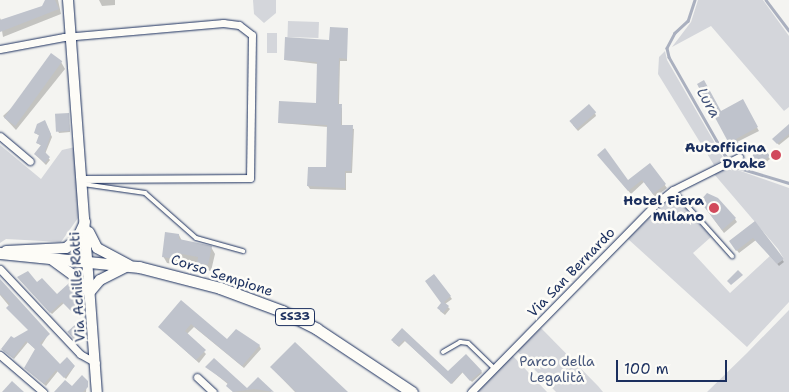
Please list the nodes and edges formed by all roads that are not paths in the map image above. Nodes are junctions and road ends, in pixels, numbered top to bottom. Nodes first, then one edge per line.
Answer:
1 (68, 0) edge
2 (71, 36) junction
3 (0, 49) edge
4 (0, 136) edge
5 (739, 158) dead end
6 (30, 161) dead end
7 (83, 182) junction
8 (673, 190) junction
9 (87, 219) junction
10 (243, 251) dead end
11 (0, 252) edge
12 (732, 256) dead end
13 (51, 259) junction
14 (88, 262) junction
15 (129, 265) junction
16 (0, 269) edge
17 (89, 293) junction
18 (443, 352) dead end
19 (0, 355) edge
20 (96, 363) junction
21 (494, 368) junction
22 (197, 377) dead end
23 (43, 392) edge
24 (98, 392) edge
25 (213, 392) edge
26 (412, 392) edge
27 (471, 392) edge

1 - 2 street, Via Achille Ratti
2 - 3 street
2 - 7 street, Via Achille Ratti
2 - 7 street
4 - 6 street
5 - 8 street, Via San Bernardo
7 - 9 street, Via Achille Ratti
7 - 10 lane
8 - 12 lane
8 - 21 street, Via San Bernardo
9 - 11 street
9 - 14 street, Via Achille Ratti
9 - 15 street
11 - 13 main road, Corso Sempione / SS33
13 - 14 main road, Corso Sempione / SS33
13 - 17 street
14 - 15 main road, Corso Sempione / SS33
14 - 17 street, Via Achille Ratti
15 - 17 street
15 - 26 main road, Corso Sempione / SS33
16 - 20 street
17 - 20 street, Via Achille Ratti
18 - 21 lane
19 - 23 street
20 - 24 street, Via Achille Ratti
21 - 27 street, Via San Bernardo
22 - 25 street

